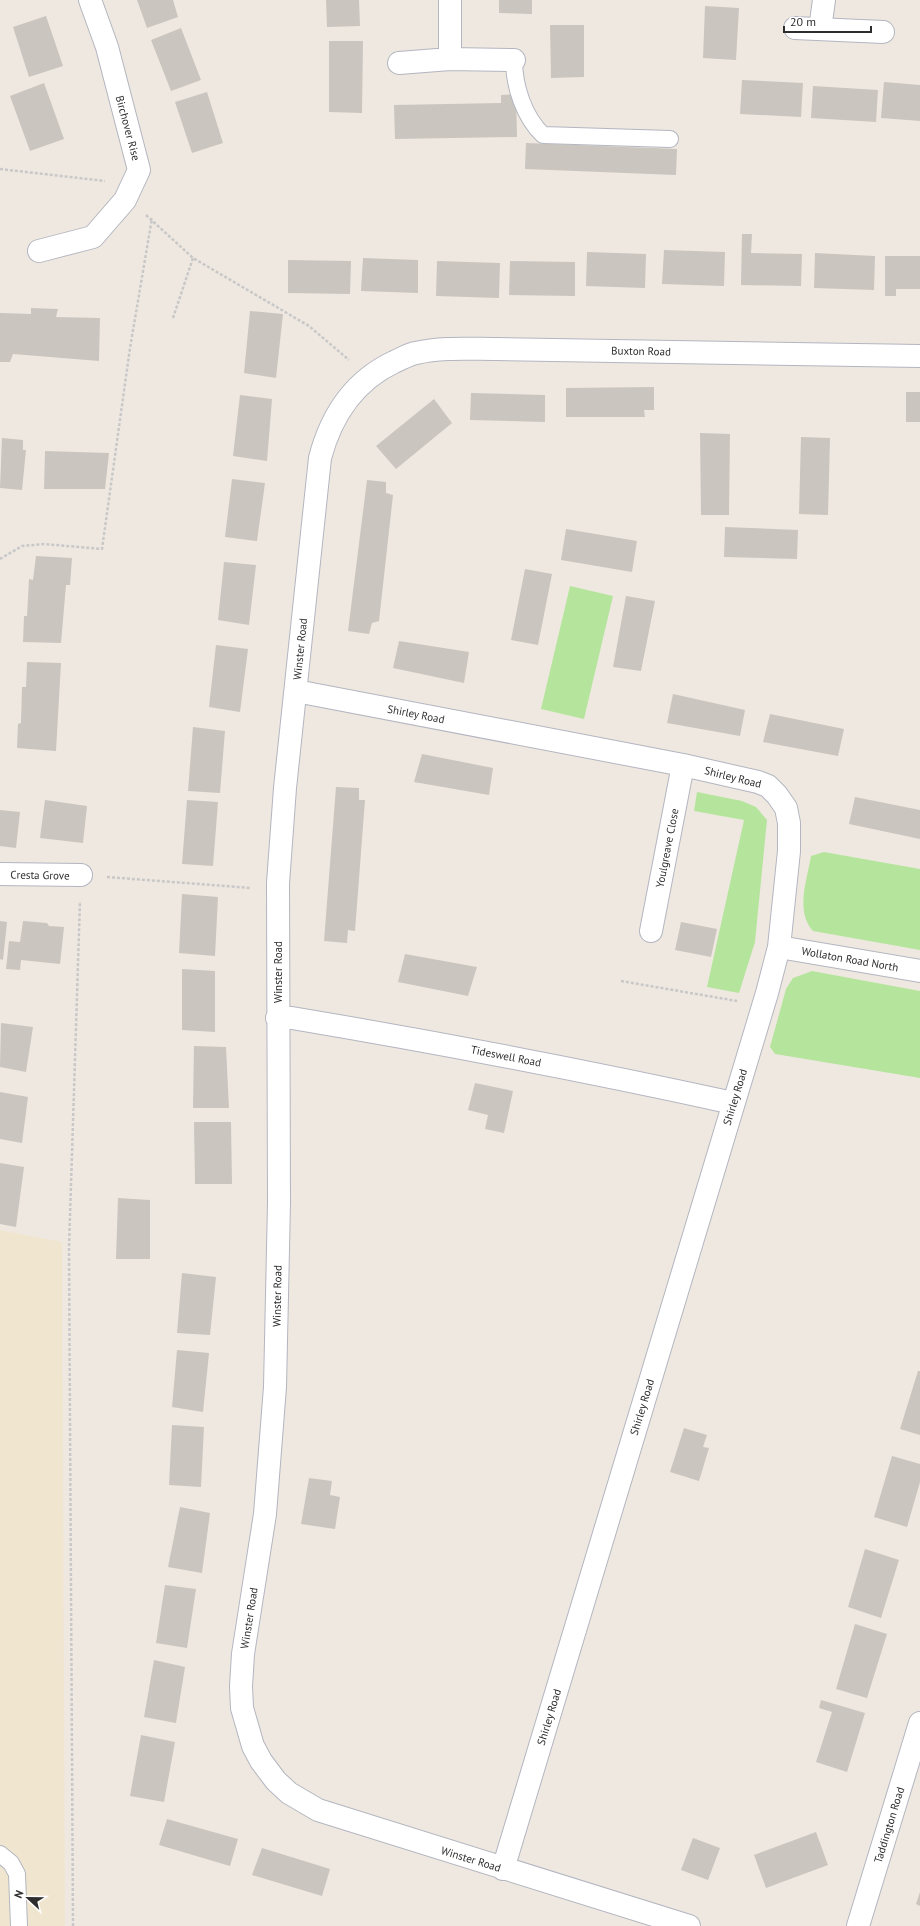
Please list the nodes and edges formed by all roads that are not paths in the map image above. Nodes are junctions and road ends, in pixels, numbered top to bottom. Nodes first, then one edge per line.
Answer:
1 (90, 0) edge
2 (450, 0) edge
3 (824, 0) edge
4 (795, 28) dead end
5 (820, 29) junction
6 (883, 32) dead end
7 (450, 59) junction
8 (514, 60) joint
9 (399, 63) dead end
10 (670, 139) dead end
11 (39, 251) dead end
12 (920, 356) edge
13 (368, 378) joint
14 (296, 691) junction
15 (683, 765) junction
16 (0, 874) edge
17 (81, 875) road end
18 (651, 931) dead end
19 (779, 947) junction
20 (920, 971) edge
21 (277, 1018) junction
22 (733, 1103) junction
23 (920, 1724) edge
24 (912, 1780) edge
25 (0, 1854) edge
26 (503, 1869) junction
27 (19, 1926) edge
28 (689, 1926) edge
29 (858, 1926) edge

1 - 11 street, Birchover Rise
2 - 7 street
3 - 5 street
4 - 5 street
5 - 6 street
7 - 8 street
7 - 9 street
8 - 10 lane
12 - 13 street, Buxton Road
13 - 14 street, Winster Road
14 - 15 street, Shirley Road
14 - 21 street, Winster Road
15 - 18 street, Youlgreave Close
15 - 19 street, Shirley Road
16 - 17 street, Cresta Grove
19 - 20 street, Wollaton Road North
19 - 22 street, Shirley Road
21 - 22 street, Tideswell Road
21 - 26 street, Winster Road
22 - 26 street, Shirley Road
23 - 24 street, Taddington Road
24 - 29 street, Taddington Road
25 - 27 lane
26 - 28 street, Winster Road

